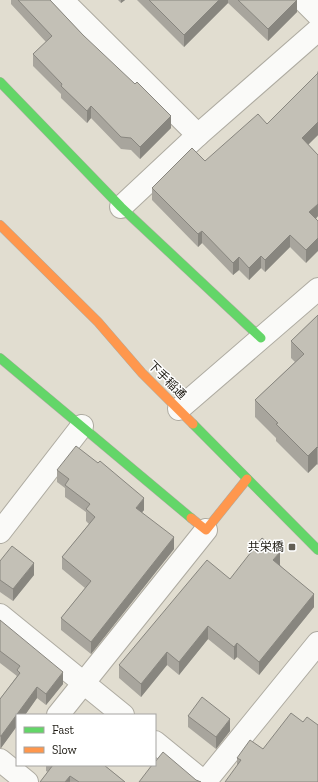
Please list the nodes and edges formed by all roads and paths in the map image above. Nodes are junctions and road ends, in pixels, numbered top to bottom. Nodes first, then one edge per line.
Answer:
1 (62, 0) edge
2 (303, 0) edge
3 (318, 15) edge
4 (318, 30) edge
5 (0, 82) edge
6 (198, 135) junction
7 (121, 207) junction
8 (0, 225) edge
9 (318, 289) edge
10 (261, 338) junction
11 (0, 358) edge
12 (179, 409) junction
13 (82, 426) junction
14 (247, 479) junction
15 (206, 530) junction
16 (0, 532) edge
17 (318, 550) edge
18 (0, 615) edge
19 (318, 644) edge
20 (84, 683) junction
21 (59, 714) edge
22 (121, 714) edge
23 (156, 743) edge
24 (205, 782) edge

1 - 6 street
2 - 3 street
4 - 6 street
5 - 7 street
6 - 7 street
7 - 10 street
8 - 12 street, 下手稲通
9 - 10 street
10 - 12 street
11 - 13 street
12 - 14 street, 下手稲通
13 - 15 street
13 - 16 street
14 - 15 street
14 - 17 street, 下手稲通
15 - 20 street
18 - 20 street
19 - 24 street
20 - 21 street
20 - 22 street
23 - 24 street

